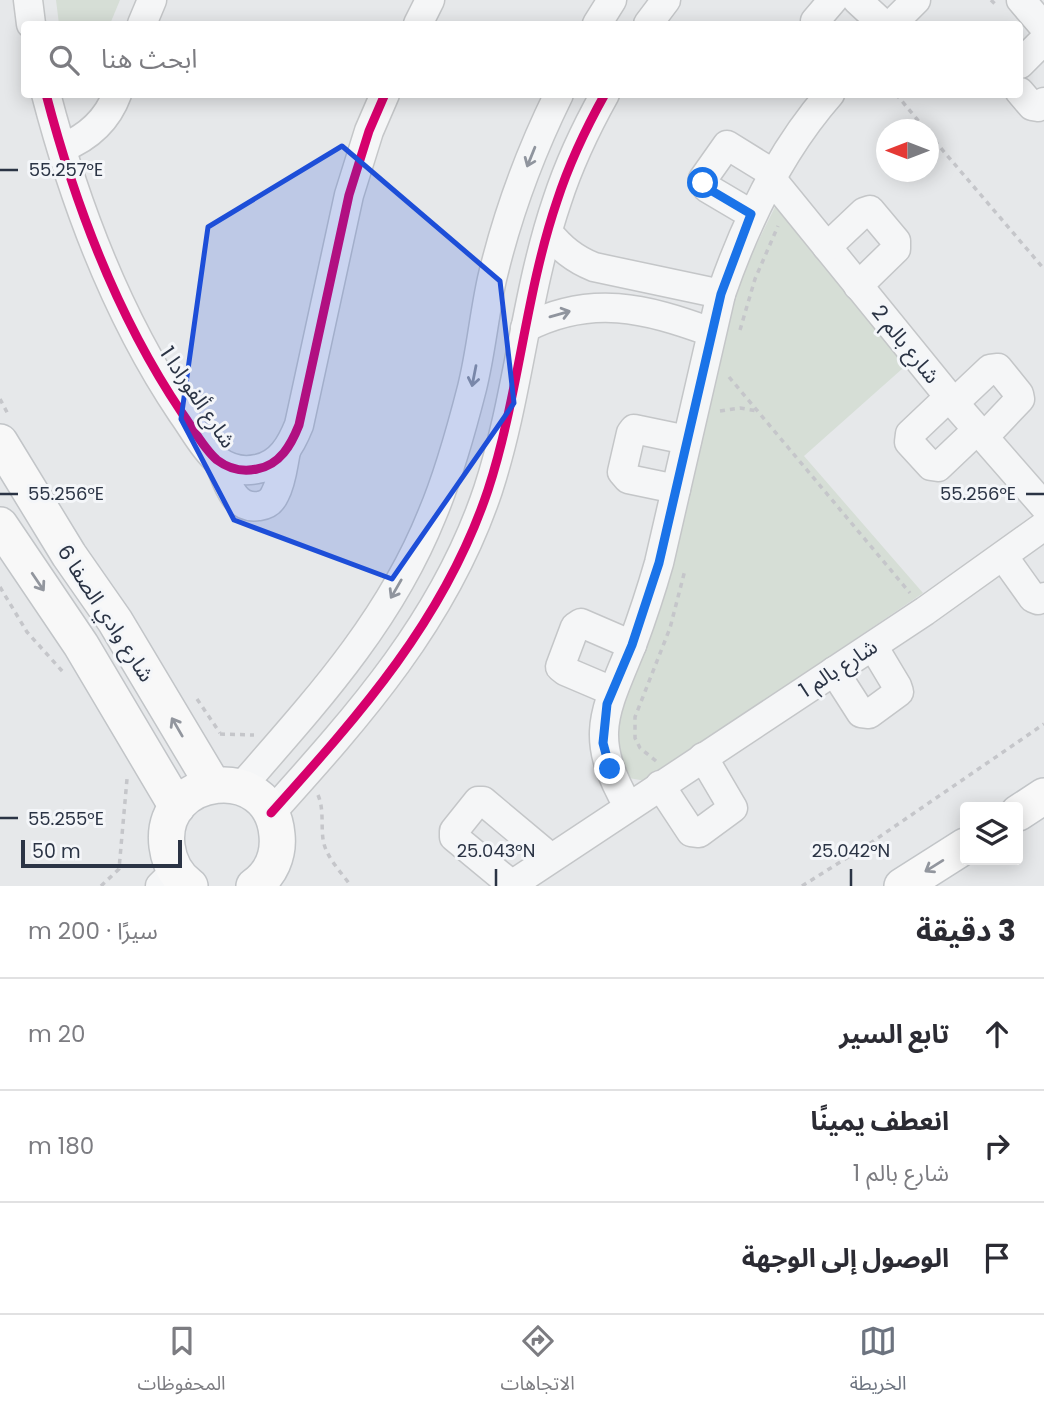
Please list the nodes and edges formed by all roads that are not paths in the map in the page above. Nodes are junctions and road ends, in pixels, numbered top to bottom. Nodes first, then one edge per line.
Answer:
1 (28, 0) edge
2 (152, 0) edge
3 (430, 0) edge
4 (612, 0) edge
5 (666, 0) edge
6 (833, 0) edge
7 (857, 0) edge
8 (915, 0) edge
9 (1038, 20) edge
10 (31, 21) edge
11 (143, 21) edge
12 (420, 21) edge
13 (599, 21) edge
14 (650, 21) edge
15 (815, 21) edge
16 (880, 21) edge
17 (895, 21) edge
18 (1023, 57) edge
19 (1023, 96) edge
20 (47, 98) edge
21 (115, 98) edge
22 (383, 98) edge
23 (557, 98) edge
24 (603, 98) edge
25 (827, 98) edge
26 (1044, 102) edge
27 (62, 148) junction
28 (776, 182) junction
29 (751, 214) junction
30 (548, 232) junction
31 (827, 247) junction
32 (603, 270) junction
33 (668, 284) junction
34 (858, 286) junction
35 (721, 294) junction
36 (598, 307) junction
37 (662, 317) junction
38 (526, 328) junction
39 (725, 336) junction
40 (952, 400) junction
41 (981, 433) junction
42 (687, 440) junction
43 (0, 442) edge
44 (676, 489) junction
45 (1044, 522) edge
46 (0, 525) edge
47 (1003, 556) junction
48 (1044, 597) edge
49 (632, 645) junction
50 (873, 646) junction
51 (834, 671) junction
52 (612, 691) junction
53 (703, 757) junction
54 (665, 782) junction
55 (227, 786) junction
56 (1044, 796) edge
57 (628, 806) junction
58 (177, 807) junction
59 (1023, 810) edge
60 (275, 828) junction
61 (960, 849) edge
62 (528, 877) edge
63 (175, 881) edge
64 (254, 886) edge
65 (288, 886) edge
66 (902, 886) edge

1 - 10 street
2 - 11 street
3 - 12 street
4 - 13 street
5 - 14 street
6 - 15 street
7 - 16 street
8 - 17 street
9 - 18 street
19 - 26 street
20 - 27 street, شارع ألفورادا 1
21 - 27 street
22 - 27 street, شارع ألفورادا 1
23 -> 55 street
24 - 30 street
25 - 28 street
28 - 29 street
28 - 29 street, شارع بالم 2
28 - 31 street, شارع بالم 2
29 - 35 street
30 - 32 street
30 - 38 street
31 - 34 street, شارع بالم 2
31 - 34 street
32 - 33 street
32 - 36 street
33 - 35 street
33 - 37 street
34 - 40 street, شارع بالم 2
35 - 39 street
36 - 37 street
38 -> 36 street
37 - 39 street
38 - 60 street
39 - 42 street
40 - 41 street, شارع بالم 2
40 - 41 street
40 - 41 street
41 - 45 street, شارع بالم 2
42 - 44 street
42 - 44 street
55 -> 43 main road, شارع وادي الصفا 6
44 - 49 street
45 - 47 street, شارع بالم 1
46 -> 58 main road, شارع وادي الصفا 6
47 - 48 street
47 - 50 street, شارع بالم 1
49 - 52 street
49 - 52 street
50 - 51 street, شارع بالم 1
50 - 51 street
51 - 53 street, شارع بالم 1
52 - 57 street
53 - 54 street, شارع بالم 1
53 - 54 street
54 - 57 street, شارع بالم 1
55 - 58 main road
55 - 60 main road, شارع وادي الصفا 6
56 - 59 main road
57 - 62 street, شارع بالم 1
58 - 63 main road
60 - 64 main road
60 - 65 main road
61 -> 66 main road

